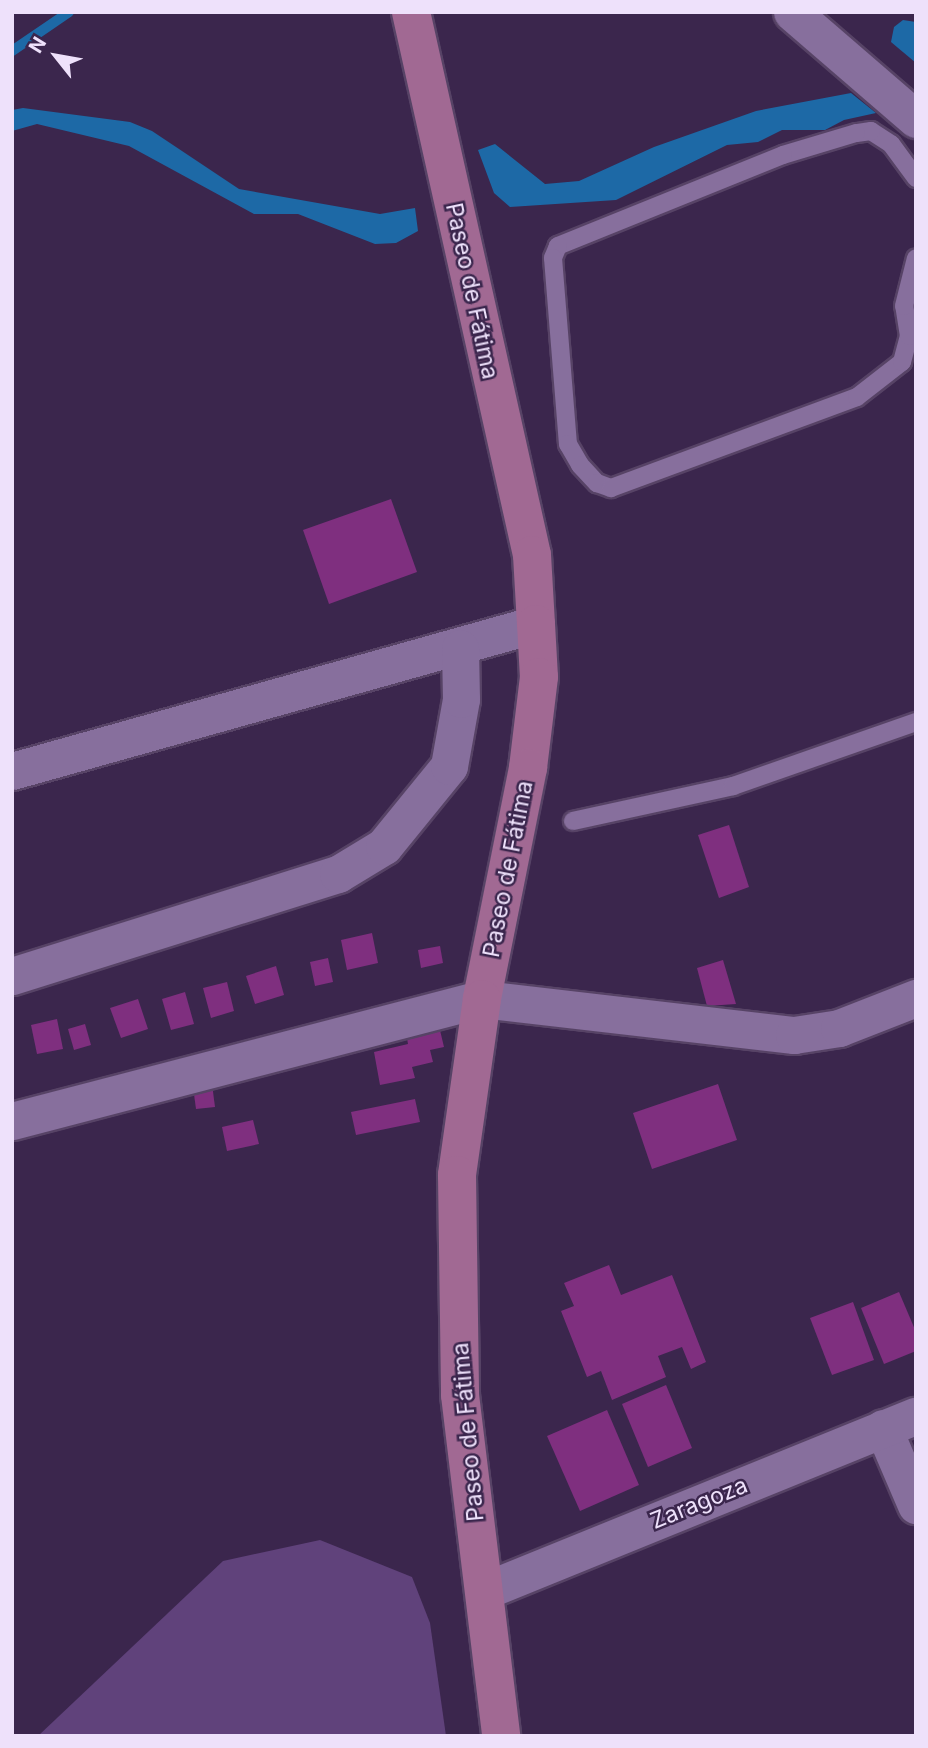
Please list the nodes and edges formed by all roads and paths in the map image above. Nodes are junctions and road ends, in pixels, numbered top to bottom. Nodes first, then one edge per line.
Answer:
1 (411, 12) edge
2 (792, 12) edge
3 (916, 119) edge
4 (916, 178) edge
5 (916, 258) edge
6 (536, 624) junction
7 (460, 648) junction
8 (916, 722) edge
9 (12, 771) edge
10 (573, 821) dead end
11 (12, 976) edge
12 (916, 998) edge
13 (482, 999) junction
14 (12, 1121) edge
15 (899, 1422) edge
16 (916, 1505) edge
17 (484, 1591) junction
18 (501, 1736) edge

1 - 6 street, Paseo de Fátima
2 - 3 street
4 - 5 lane
6 - 7 street
6 - 13 street, Paseo de Fátima
7 - 9 street
7 - 11 street
8 - 10 lane
12 - 13 street
13 - 14 street
13 - 17 street, Paseo de Fátima
15 - 16 street
15 - 17 street, Zaragoza
17 - 18 street, Paseo de Fátima

